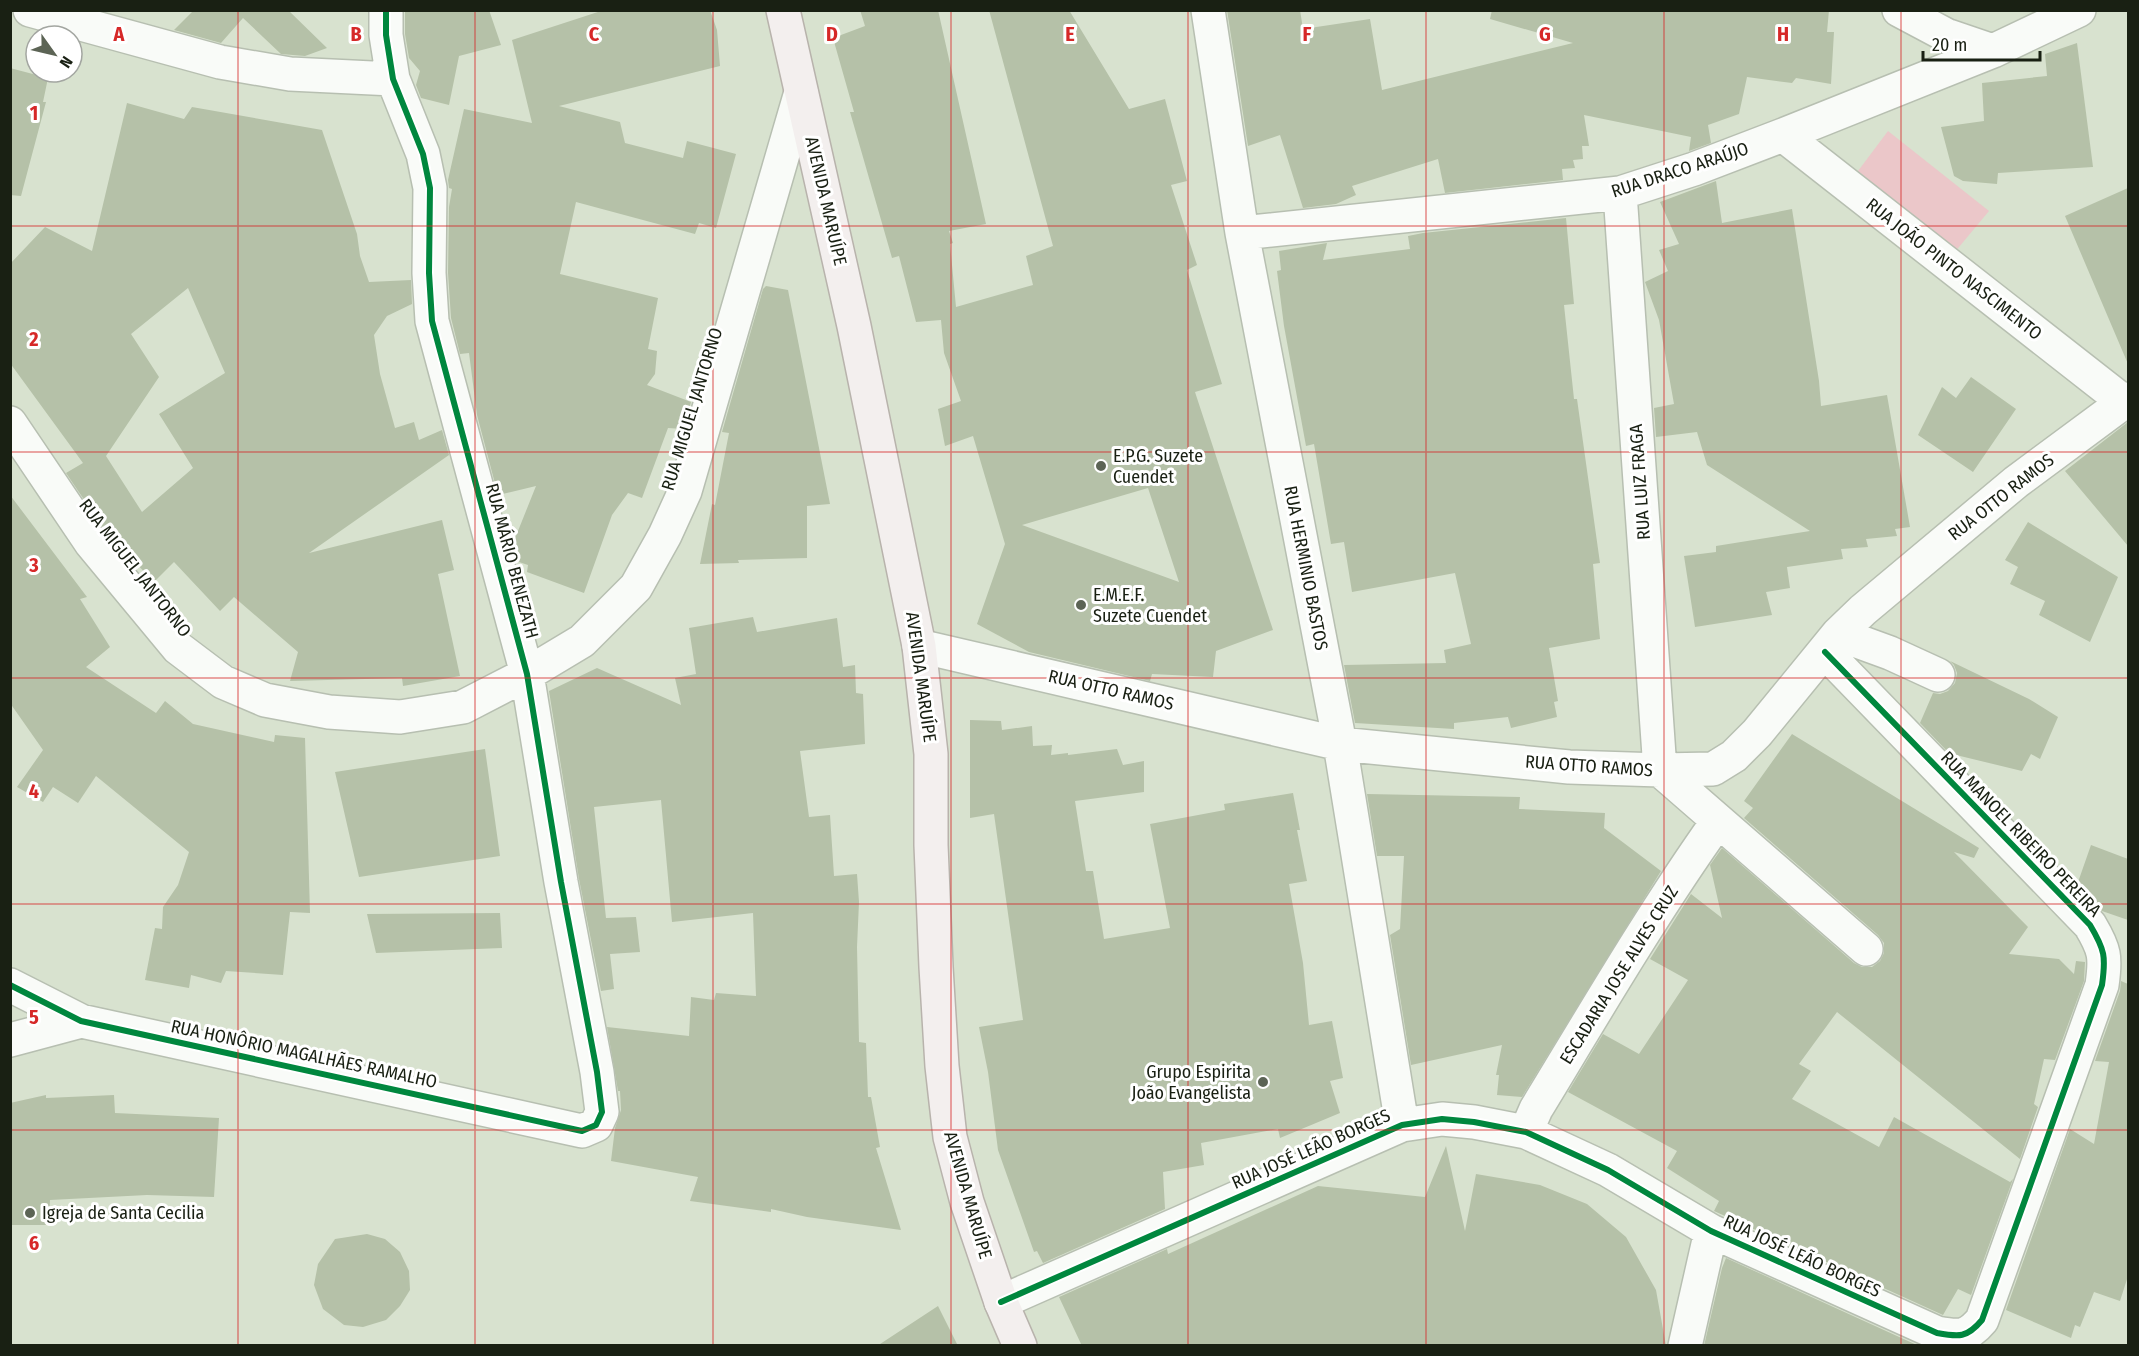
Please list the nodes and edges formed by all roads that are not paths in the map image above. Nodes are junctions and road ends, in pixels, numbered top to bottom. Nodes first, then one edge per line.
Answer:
1 (30, 10) edge
2 (386, 10) edge
3 (783, 10) edge
4 (1208, 10) edge
5 (1899, 10) edge
6 (2079, 10) edge
7 (2044, 19) edge
8 (1946, 23) edge
9 (1993, 51) junction
10 (393, 79) junction
11 (801, 92) junction
12 (1783, 135) junction
13 (1620, 193) junction
14 (1242, 233) junction
15 (2126, 401) edge
16 (10, 423) edge
17 (1831, 643) junction
18 (919, 646) junction
19 (527, 674) junction
20 (1938, 675) dead end
21 (1341, 744) junction
22 (1660, 771) junction
23 (1718, 822) junction
24 (1866, 949) dead end
25 (10, 985) edge
26 (81, 1022) junction
27 (10, 1040) edge
28 (596, 1125) joint
29 (1402, 1125) junction
30 (1526, 1132) junction
31 (1711, 1231) junction
32 (1000, 1302) junction
33 (1965, 1335) joint
34 (1020, 1346) edge
35 (1685, 1346) edge

1 - 10 street
2 - 10 street, RUA MÁRIO BENEZATH
3 - 11 main road, AVENIDA MARUÍPE
4 - 14 street, RUA HERMINIO BASTOS
5 - 8 street
6 - 7 street, RUA DRACO ARAÚJO
7 - 9 street, RUA DRACO ARAÚJO
8 - 9 street
9 - 12 street, RUA DRACO ARAÚJO
10 - 19 street, RUA MÁRIO BENEZATH
11 - 18 main road, AVENIDA MARUÍPE
11 - 19 street, RUA MIGUEL JANTORNO
12 - 13 street, RUA DRACO ARAÚJO
12 - 15 street, RUA JOÃO PINTO NASCIMENTO
13 - 14 street, RUA DRACO ARAÚJO
13 - 22 street, RUA LUIZ FRAGA
14 - 21 street, RUA HERMINIO BASTOS
15 - 17 street, RUA OTTO RAMOS
16 - 19 street, RUA MIGUEL JANTORNO
17 - 20 street
17 - 22 street, RUA OTTO RAMOS
17 - 33 street, RUA MANOEL RIBEIRO PEREIRA
18 - 21 street, RUA OTTO RAMOS
18 - 32 main road, AVENIDA MARUÍPE
19 - 28 street, RUA MÁRIO BENEZATH
21 - 22 street, RUA OTTO RAMOS
21 - 29 street, RUA HERMINIO BASTOS
22 - 23 street
23 - 24 street
23 - 30 street, ESCADARIA JOSE ALVES CRUZ
25 - 26 street, RUA HONÔRIO MAGALHÃES RAMALHO
26 - 27 street
26 - 28 street, RUA HONÔRIO MAGALHÃES RAMALHO
29 - 30 street, RUA JOSÉ LEÃO BORGES
29 - 32 street, RUA JOSÉ LEÃO BORGES
30 - 31 street, RUA JOSÉ LEÃO BORGES
31 - 33 street, RUA JOSÉ LEÃO BORGES
31 - 35 street
32 - 34 main road, AVENIDA MARUÍPE

